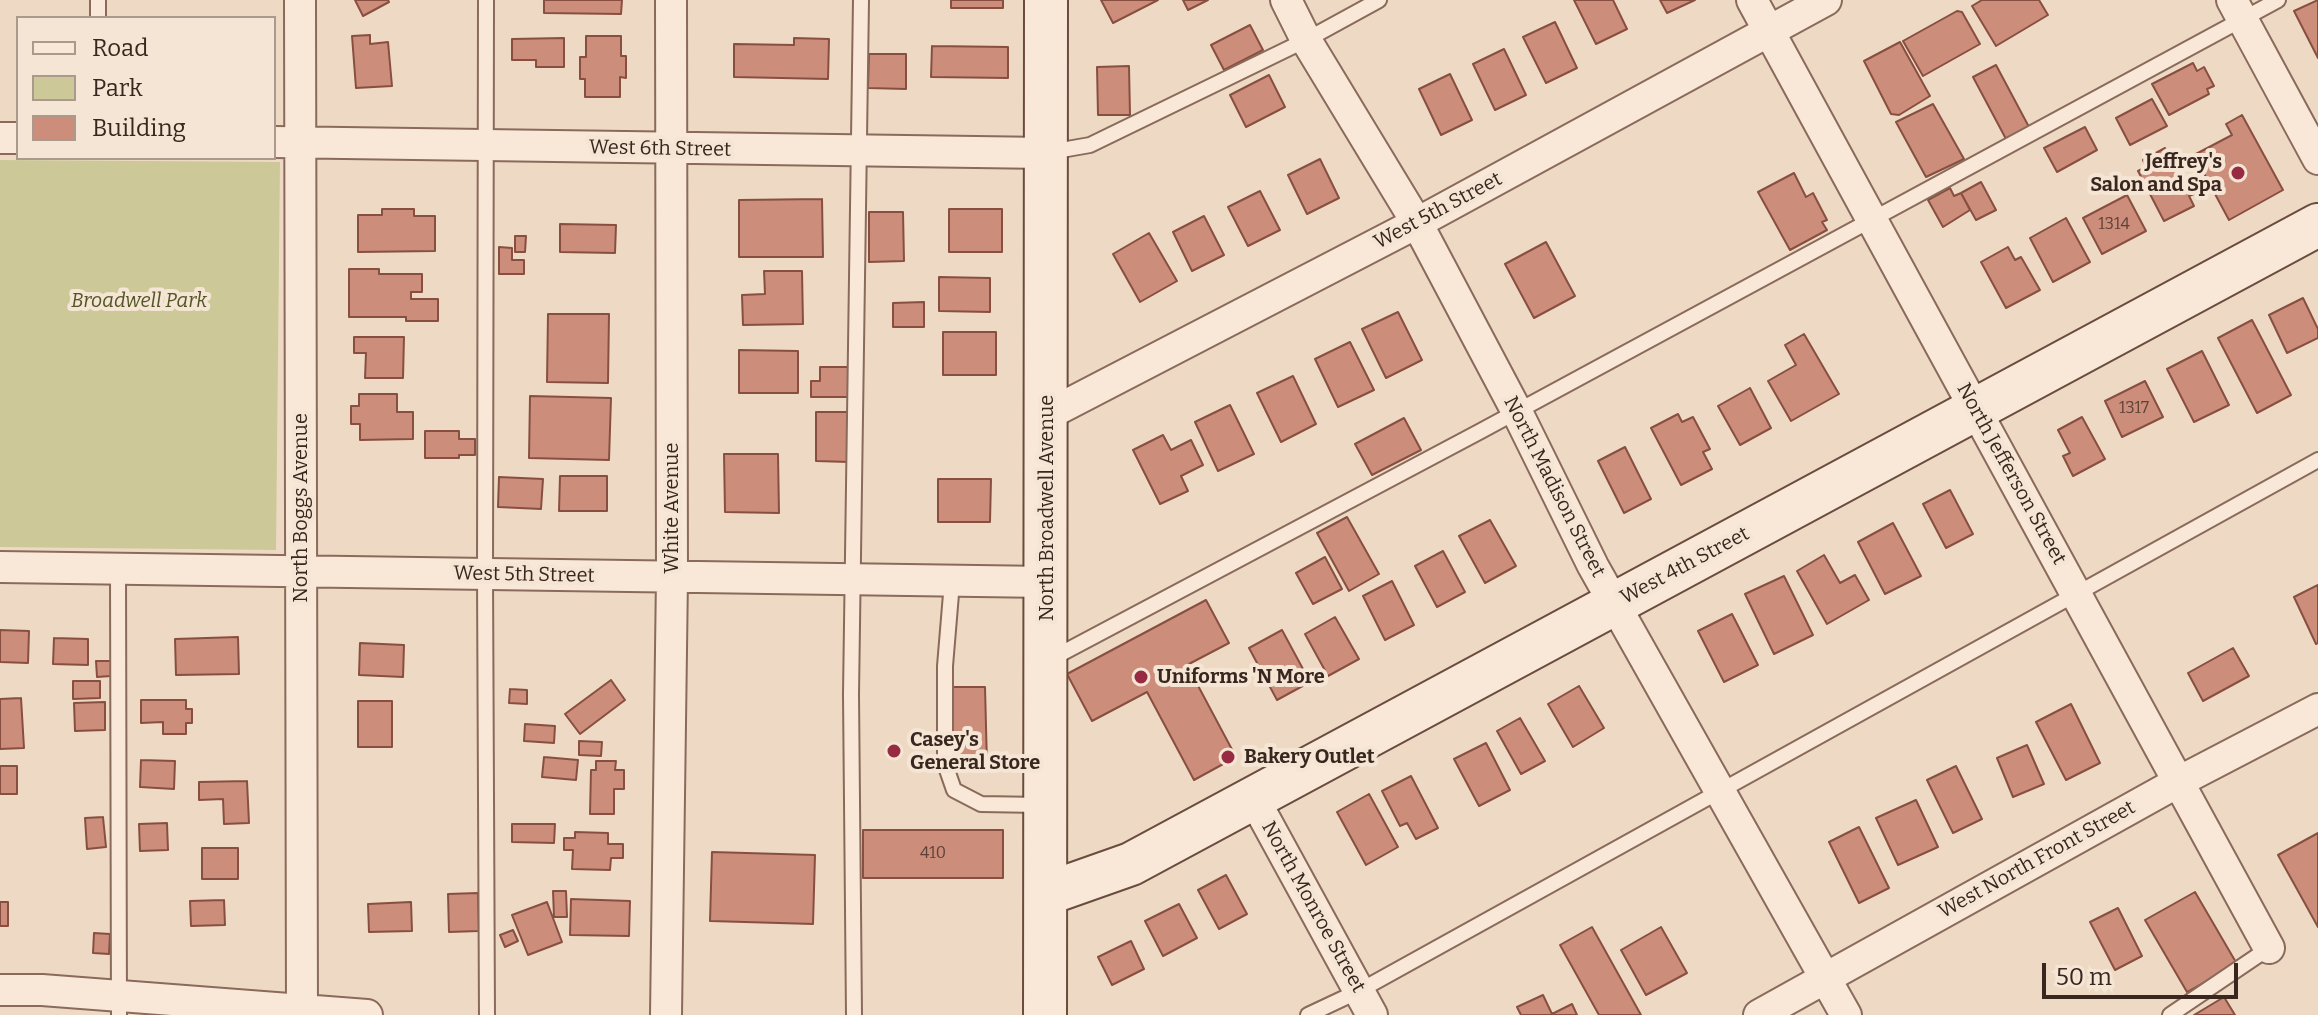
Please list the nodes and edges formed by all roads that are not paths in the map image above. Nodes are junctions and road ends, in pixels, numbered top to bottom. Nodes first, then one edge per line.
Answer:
1 (300, 0) edge
2 (486, 0) edge
3 (671, 0) edge
4 (861, 0) edge
5 (1046, 0) edge
6 (1286, 0) edge
7 (1379, 0) edge
8 (1752, 0) edge
9 (1826, 0) edge
10 (2278, 0) edge
11 (2237, 9) edge
12 (1769, 31) junction
13 (1306, 40) junction
14 (287, 142) edge
15 (488, 146) junction
16 (672, 149) junction
17 (859, 152) junction
18 (1046, 153) junction
19 (2318, 159) edge
20 (1872, 219) junction
21 (1417, 223) junction
22 (2318, 225) edge
23 (1976, 409) junction
24 (1516, 410) junction
25 (1047, 415) junction
26 (2318, 460) edge
27 (0, 567) edge
28 (118, 569) junction
29 (301, 571) junction
30 (485, 574) junction
31 (672, 577) junction
32 (854, 581) junction
33 (952, 582) junction
34 (1047, 582) junction
35 (2077, 593) junction
36 (1614, 604) junction
37 (1047, 661) junction
38 (2318, 709) edge
39 (2180, 781) junction
40 (1719, 789) junction
41 (1254, 799) junction
42 (1046, 805) junction
43 (1046, 894) junction
44 (2269, 948) joint
45 (1826, 978) junction
46 (0, 990) edge
47 (1365, 1003) edge
48 (119, 1005) edge
49 (302, 1013) edge
50 (367, 1015) edge
51 (487, 1015) edge
52 (666, 1015) edge
53 (854, 1015) edge
54 (1045, 1015) edge
55 (1308, 1015) edge
56 (1759, 1015) edge
57 (1846, 1015) edge
58 (2170, 1015) edge

1 - 14 street, North Boggs Avenue
2 - 15 lane
3 - 16 street, White Avenue
4 - 17 lane
5 - 18 main road, North Broadwell Avenue
6 - 13 street, North Madison Street
7 - 13 lane
8 - 12 street, North Jefferson Street
9 - 12 street, West 5th Street
10 - 11 lane
11 - 19 street
11 - 20 lane
12 - 20 street, North Jefferson Street
12 - 21 street, West 5th Street
13 - 18 lane
13 - 21 street, North Madison Street
14 - 15 street, West 6th Street
14 - 29 street, North Boggs Avenue
15 - 16 street, West 6th Street
15 - 30 lane
16 - 17 street, West 6th Street
16 - 31 street, White Avenue
17 - 18 street, West 6th Street
17 - 32 lane
18 - 25 main road, North Broadwell Avenue
20 - 23 street, North Jefferson Street
20 - 24 lane
21 - 24 street, North Madison Street
21 - 25 street, West 5th Street
22 - 23 main road, West 4th Street
23 - 35 street, North Jefferson Street
23 - 36 main road, West 4th Street
24 - 36 street, North Madison Street
24 - 37 lane
25 - 34 main road, North Broadwell Avenue
26 - 35 lane
27 - 28 street, West 5th Street
28 - 29 street, West 5th Street
28 - 48 lane
29 - 30 street, West 5th Street
29 - 49 street, North Boggs Avenue
30 - 31 street, West 5th Street
30 - 51 lane
31 - 32 street, West 5th Street
31 - 52 street, White Avenue
32 - 33 street, West 5th Street
32 - 53 lane
33 - 34 street, West 5th Street
33 - 42 lane
34 - 37 main road, North Broadwell Avenue
35 - 39 street, North Jefferson Street
35 - 40 lane
36 - 40 street, North Madison Street
36 - 41 main road, West 4th Street
37 - 42 main road, North Broadwell Avenue
38 - 39 street, West North Front Street
39 - 44 street, North Jefferson Street
39 - 45 street, West North Front Street
40 - 45 street, North Madison Street
40 - 47 lane
41 - 43 main road, West 4th Street
41 - 47 street, North Monroe Street
42 - 43 main road, North Broadwell Avenue
43 - 54 main road, North Broadwell Avenue
44 - 58 lane
45 - 56 street, West North Front Street
45 - 57 street, North Madison Street
46 - 48 street
47 - 55 lane
48 - 49 street
49 - 50 street

